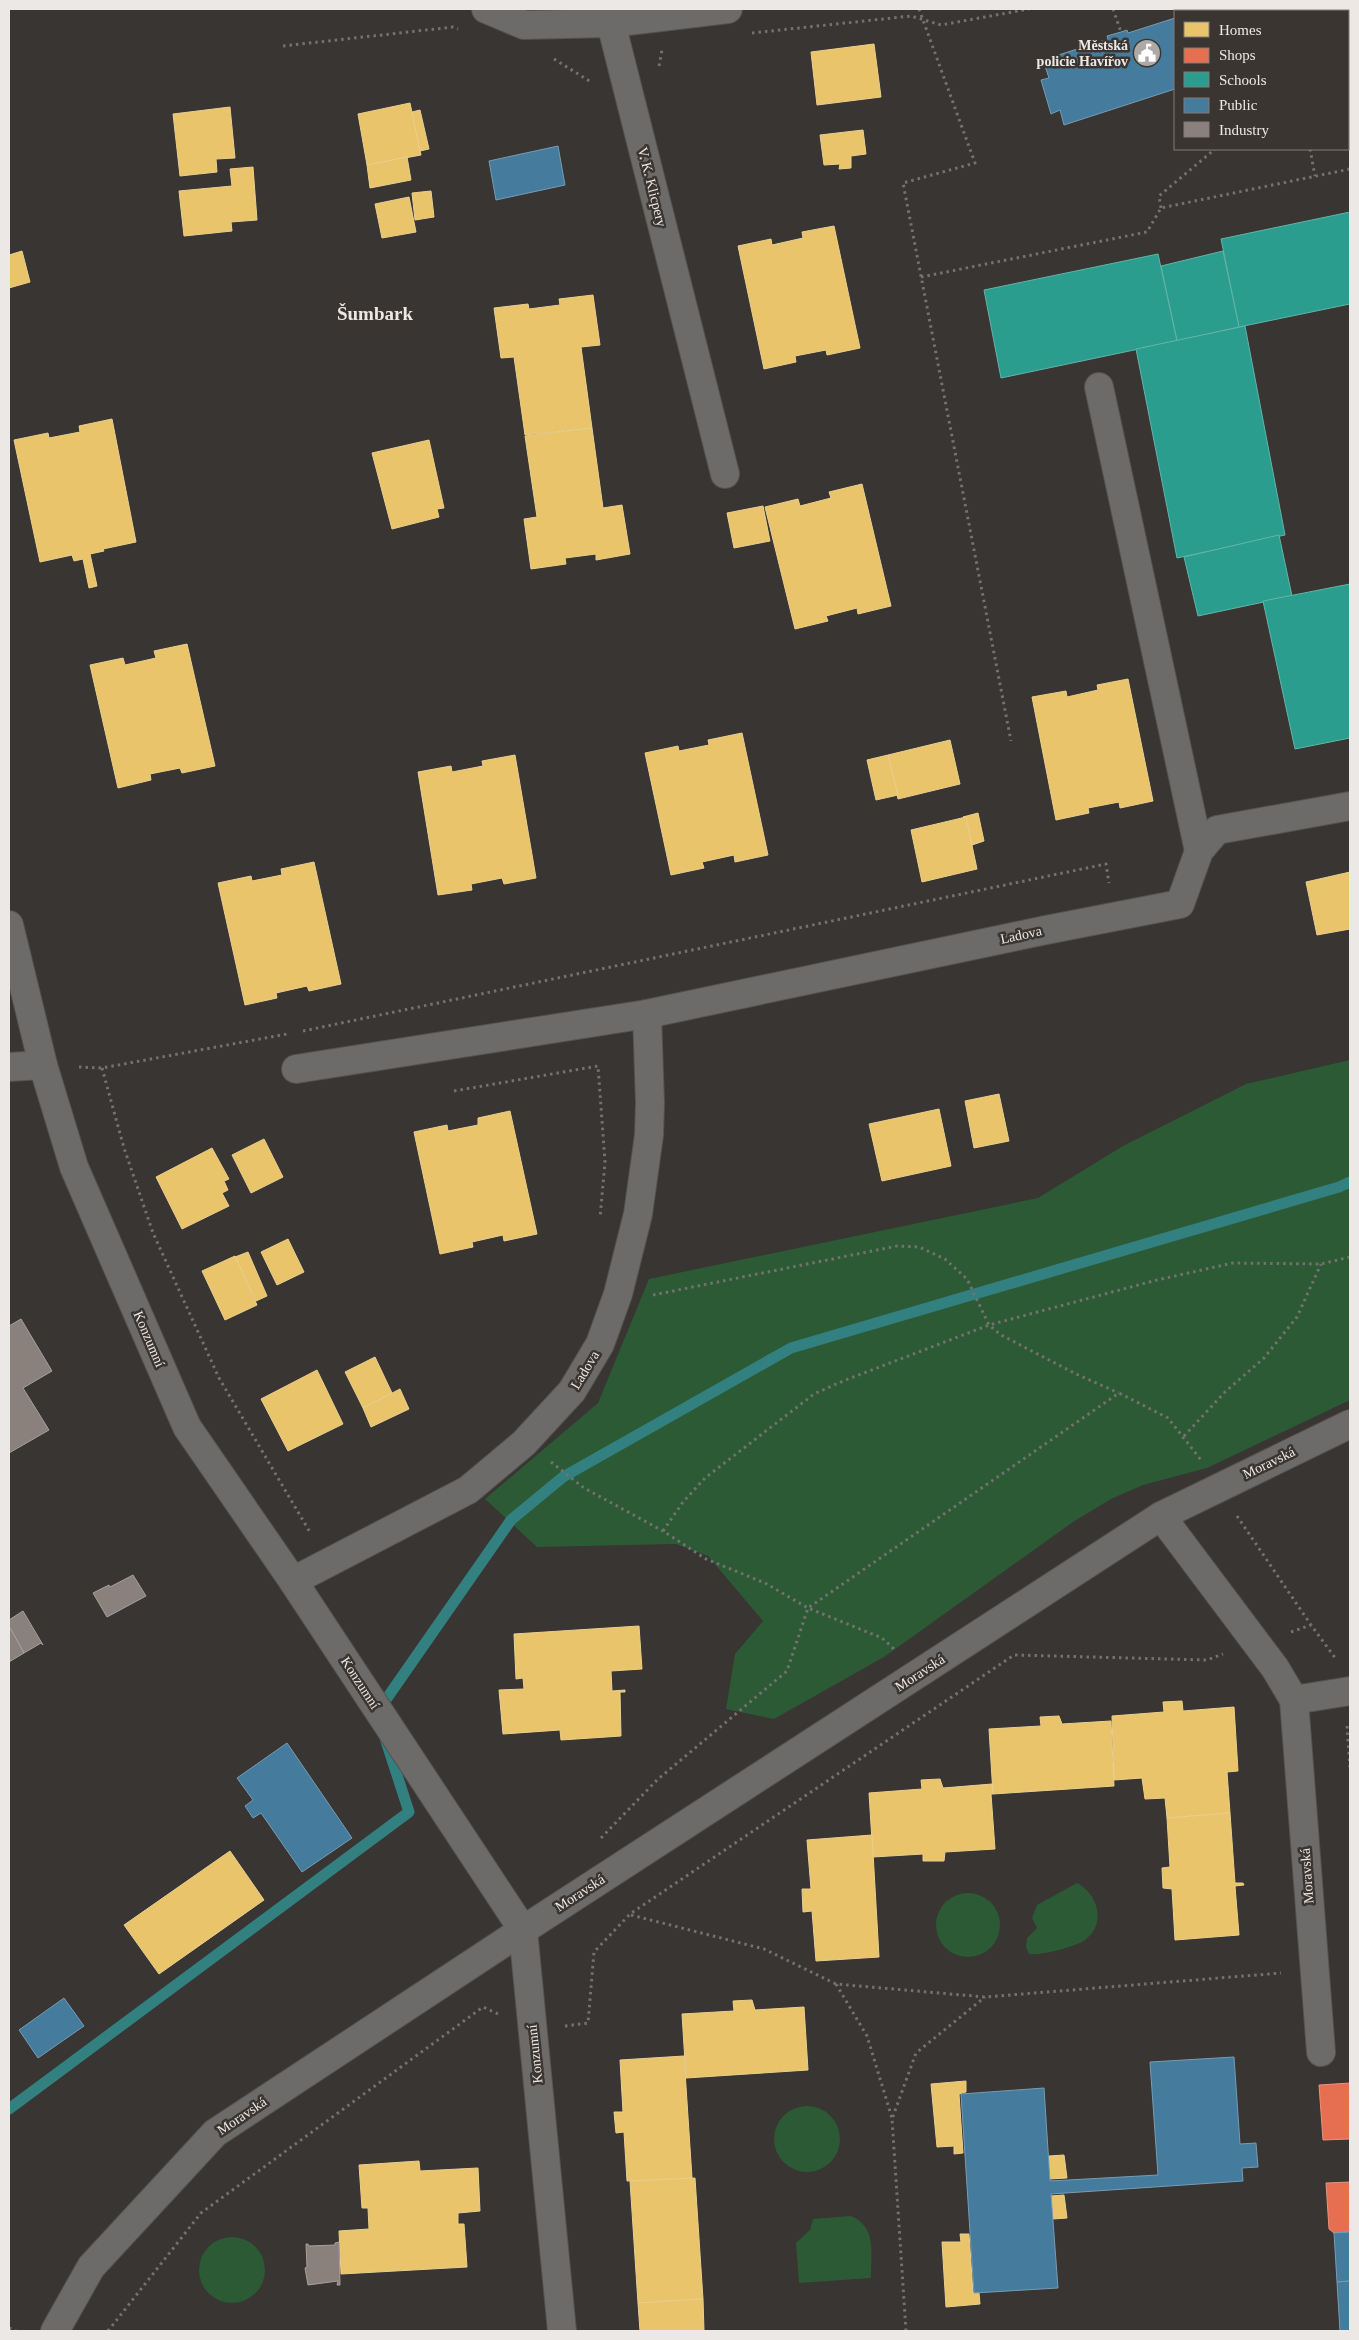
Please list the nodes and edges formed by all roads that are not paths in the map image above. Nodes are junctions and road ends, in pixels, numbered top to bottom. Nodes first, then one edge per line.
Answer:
1 (486, 9) edge
2 (728, 9) edge
3 (611, 23) junction
4 (1099, 387) dead end
5 (725, 474) dead end
6 (1350, 806) edge
7 (1200, 851) junction
8 (9, 925) edge
9 (647, 1014) junction
10 (43, 1065) junction
11 (9, 1067) edge
12 (296, 1069) dead end
13 (1350, 1424) edge
14 (1162, 1516) junction
15 (293, 1581) junction
16 (1347, 1692) edge
17 (1294, 1700) junction
18 (523, 1930) junction
19 (1321, 2052) dead end
20 (55, 2331) edge
21 (562, 2331) edge

1 - 3 street
2 - 3 street
3 - 5 street, V. K. Klicpery
4 - 7 street
6 - 7 street, Ladova
7 - 9 street, Ladova
8 - 10 street, Konzumní
9 - 12 street, Ladova
9 - 15 street, Ladova
10 - 11 street
10 - 15 street, Konzumní
13 - 14 street, Moravská
14 - 17 street, Moravská
14 - 18 street, Moravská
15 - 18 street, Konzumní
16 - 17 street
17 - 19 street, Moravská
18 - 20 street, Moravská
18 - 21 street, Konzumní

